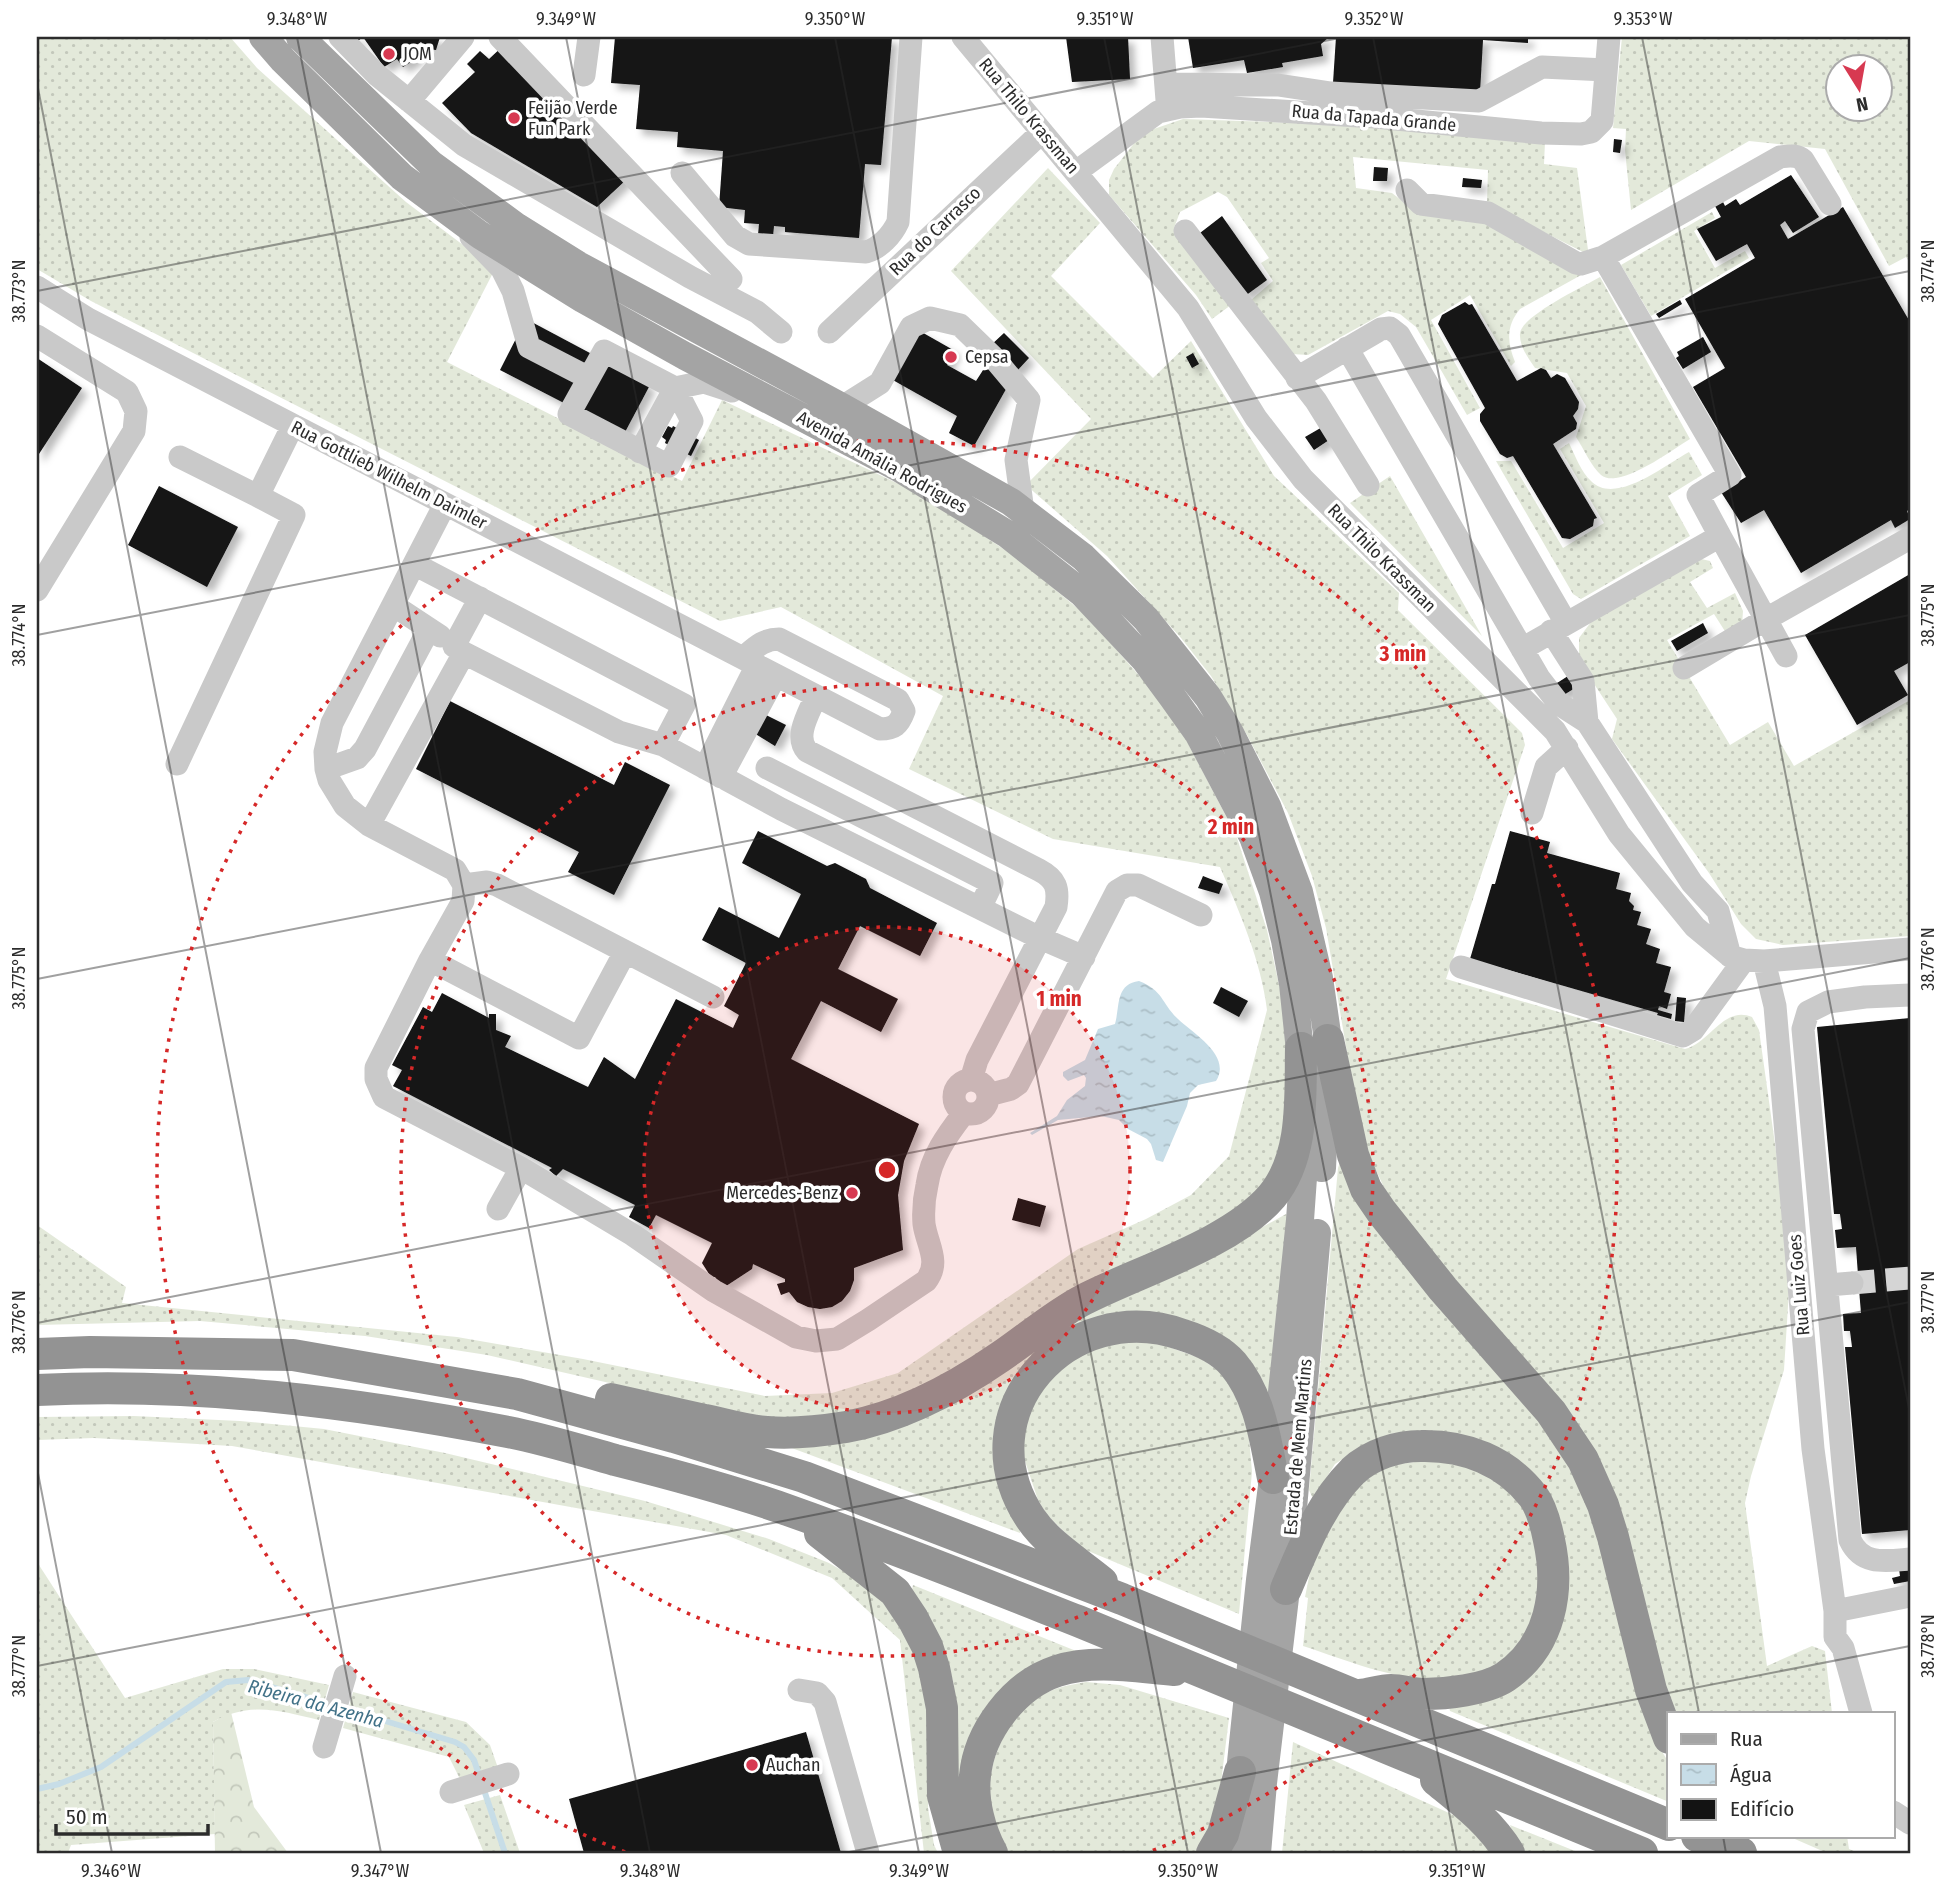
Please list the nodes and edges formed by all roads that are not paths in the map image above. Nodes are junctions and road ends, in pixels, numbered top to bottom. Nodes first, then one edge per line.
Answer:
1 (263, 37) edge
2 (300, 37) edge
3 (340, 37) edge
4 (463, 37) edge
5 (500, 37) edge
6 (589, 37) edge
7 (911, 37) edge
8 (963, 37) edge
9 (1162, 37) edge
10 (1609, 37) edge
11 (1606, 70) junction
12 (584, 75) dead end
13 (1167, 84) junction
14 (409, 101) junction
15 (1168, 110) junction
16 (1042, 132) junction
17 (1076, 172) junction
18 (681, 173) dead end
19 (1408, 190) dead end
20 (1830, 204) dead end
21 (442, 207) junction
22 (1185, 231) dead end
23 (1604, 257) junction
24 (37, 287) edge
25 (717, 291) junction
26 (781, 332) dead end
27 (829, 332) dead end
28 (37, 336) edge
29 (1347, 348) junction
30 (589, 378) junction
31 (1297, 378) junction
32 (675, 388) junction
33 (842, 407) junction
34 (801, 416) junction
35 (293, 425) junction
36 (640, 452) junction
37 (180, 457) dead end
38 (1368, 485) dead end
39 (258, 496) junction
40 (445, 504) junction
41 (1023, 511) junction
42 (1720, 536) junction
43 (1910, 538) edge
44 (414, 564) junction
45 (37, 590) edge
46 (480, 598) junction
47 (393, 605) junction
48 (1766, 619) junction
49 (1558, 627) junction
50 (429, 629) junction
51 (1522, 649) junction
52 (459, 650) junction
53 (1786, 656) dead end
54 (759, 666) junction
55 (1684, 668) dead end
56 (816, 696) junction
57 (1587, 722) junction
58 (663, 745) junction
59 (1567, 748) junction
60 (177, 764) dead end
61 (766, 768) dead end
62 (326, 769) junction
63 (713, 773) junction
64 (1532, 813) dead end
65 (875, 824) junction
66 (369, 825) junction
67 (862, 849) junction
68 (464, 885) junction
69 (980, 908) junction
70 (1201, 915) dead end
71 (1040, 938) junction
72 (1910, 949) edge
73 (625, 952) junction
74 (1084, 957) junction
75 (1746, 959) junction
76 (430, 960) junction
77 (1461, 967) dead end
78 (1910, 995) edge
79 (713, 996) dead end
80 (1314, 1044) junction
81 (979, 1088) junction
82 (521, 1168) junction
83 (498, 1209) dead end
84 (1852, 1283) tunnel mouth
85 (1828, 1285) junction
86 (37, 1354) edge
87 (293, 1355) junction
88 (37, 1390) edge
89 (1273, 1478) junction
90 (791, 1511) junction
91 (1910, 1559) edge
92 (1273, 1584) junction
93 (1910, 1596) edge
94 (1122, 1599) junction
95 (1835, 1611) junction
96 (1204, 1672) junction
97 (345, 1676) dead end
98 (799, 1690) dead end
99 (1356, 1696) junction
100 (1861, 1712) edge
101 (1667, 1733) edge
102 (327, 1740) dead end
103 (1410, 1759) junction
104 (508, 1774) dead end
105 (1252, 1777) junction
106 (451, 1792) dead end
107 (1895, 1813) edge
108 (1910, 1823) edge
109 (1667, 1824) edge
110 (1702, 1838) edge
111 (1751, 1838) edge
112 (867, 1853) edge
113 (959, 1853) edge
114 (992, 1853) edge
115 (1212, 1853) edge
116 (1237, 1853) edge
117 (1257, 1853) edge
118 (1509, 1853) edge
119 (1642, 1853) edge
120 (1741, 1853) edge
121 (1766, 1853) edge

1 - 21 main road, Avenida Amália Rodrigues
2 - 33 main road, Avenida Amália Rodrigues
3 - 14 street
4 - 14 street
5 - 25 street
6 - 12 street
7 - 18 street
8 - 16 street, Rua Thilo Krassman
9 - 13 street
10 - 11 street, Rua da Tapada Grande
11 - 13 street
11 - 15 street, Rua da Tapada Grande
13 - 15 street
14 - 25 street
15 - 17 street, Rua da Tapada Grande
16 - 17 street, Rua Thilo Krassman
16 - 27 street, Rua do Carrasco
17 - 59 street, Rua Thilo Krassman
19 - 23 street
20 - 23 street
21 - 30 street
21 - 34 main road, Avenida Amália Rodrigues
22 - 31 street
23 - 42 street
24 - 35 street, Rua Gottlieb Wilhelm Daimler
25 - 26 street
28 - 45 street
29 - 31 street
29 - 49 street
29 - 51 street
30 - 32 street
30 - 36 street
31 - 38 street
32 - 34 street
32 - 36 street
32 - 36 street
33 - 41 main road, Avenida Amália Rodrigues
33 - 41 street
34 - 80 main road, Avenida Amália Rodrigues
35 - 39 street
35 - 40 street, Rua Gottlieb Wilhelm Daimler
37 - 39 street
39 - 60 street
40 - 44 street
40 - 54 street, Rua Gottlieb Wilhelm Daimler
41 - 80 main road, Avenida Amália Rodrigues
42 - 48 street
42 - 49 street
43 - 48 street
44 - 46 street
44 - 47 street
46 - 52 street
46 - 58 street
47 - 50 street
47 - 62 street
48 - 53 street
48 - 55 street
49 - 51 street
49 - 57 street
50 - 52 street
50 - 62 street
51 - 57 street
52 - 58 street
52 - 66 street
54 - 56 street, Rua Gottlieb Wilhelm Daimler
54 - 56 street, Rua Gottlieb Wilhelm Daimler
54 - 63 street
56 - 71 street
57 - 75 street, Rua Luiz Goes
58 - 63 street
59 - 64 street
59 - 75 street, Rua Thilo Krassman
61 - 65 street
62 - 66 street
63 - 67 street
65 - 67 street
65 - 69 street
66 - 68 street
67 - 69 street
68 - 73 street
68 - 76 street
69 - 71 street
70 - 74 street
71 - 74 street
71 - 81 street
72 - 75 street
73 - 76 street
73 - 79 street
74 - 81 street
75 - 77 street
75 - 95 street, Rua Luiz Goes
76 - 82 street
78 - 85 street
80 - 87 highway
80 - 89 main road, Estrada de Mem Martins
80 - 92 main road, Estrada de Mem Martins
80 - 101 highway
81 - 82 street
82 - 83 street
84 - 85 street
85 - 91 street
86 - 87 highway
87 - 94 highway
88 - 90 highway
89 - 92 main road, Estrada de Mem Martins
89 - 94 highway
90 - 96 highway
90 - 113 highway
92 - 99 highway
92 - 105 main road, Estrada de Mem Martins
93 - 95 street
94 - 99 highway
95 - 100 street, Rua Luiz Goes
96 - 103 highway
96 - 114 highway
97 - 102 street
98 - 112 street
99 - 109 highway
103 - 118 highway
103 - 119 highway
104 - 106 street
105 - 115 highway
105 - 116 main road, Estrada de Mem Martins
105 - 117 main road, Estrada de Mem Martins
107 - 108 street
110 - 120 highway
111 - 121 highway

